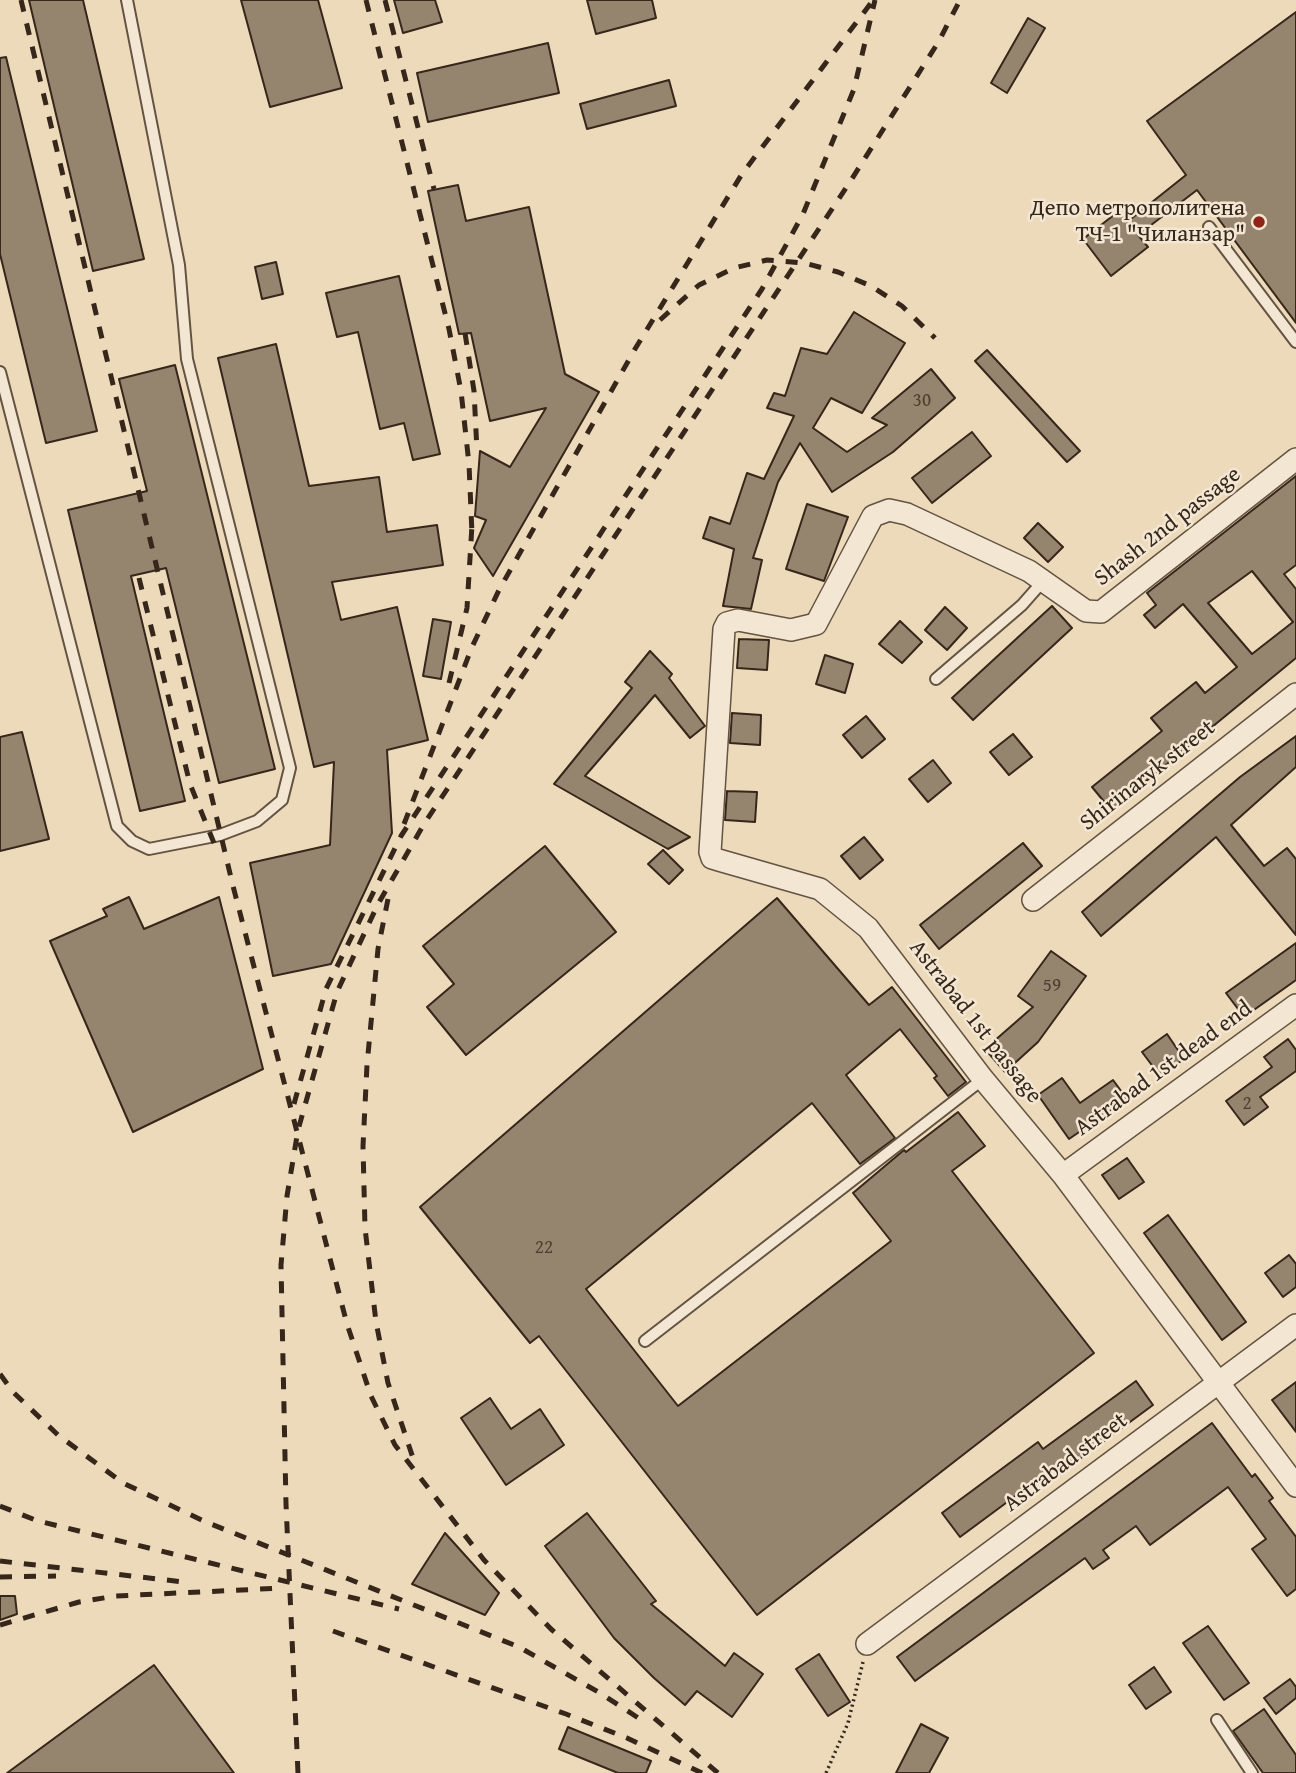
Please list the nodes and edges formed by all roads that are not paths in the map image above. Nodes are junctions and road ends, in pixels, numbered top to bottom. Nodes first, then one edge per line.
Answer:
1 (127, 0) edge
2 (1209, 227) dead end
3 (1296, 342) edge
4 (0, 372) edge
5 (1296, 459) edge
6 (1044, 580) junction
7 (738, 620) joint
8 (936, 679) dead end
9 (1296, 694) edge
10 (1033, 900) dead end
11 (1296, 1005) edge
12 (983, 1079) junction
13 (1063, 1175) junction
14 (1296, 1325) edge
15 (645, 1341) dead end
16 (1220, 1381) junction
17 (1296, 1486) edge
18 (867, 1644) road end
19 (1217, 1720) dead end
20 (1252, 1773) edge

1 - 4 lane
2 - 3 lane
5 - 6 street, Shash 2nd passage
6 - 7 street, Shash 2nd passage
6 - 8 lane
7 - 12 street, Astrabad 1st passage
9 - 10 street, Shirinaryk street
11 - 13 street, Astrabad 1st dead end
12 - 13 street, Astrabad 1st passage
12 - 15 lane
13 - 16 street, Astrabad 1st passage
14 - 16 street, Astrabad street
16 - 17 street, Astrabad 1st passage
16 - 18 street, Astrabad street
19 - 20 lane

